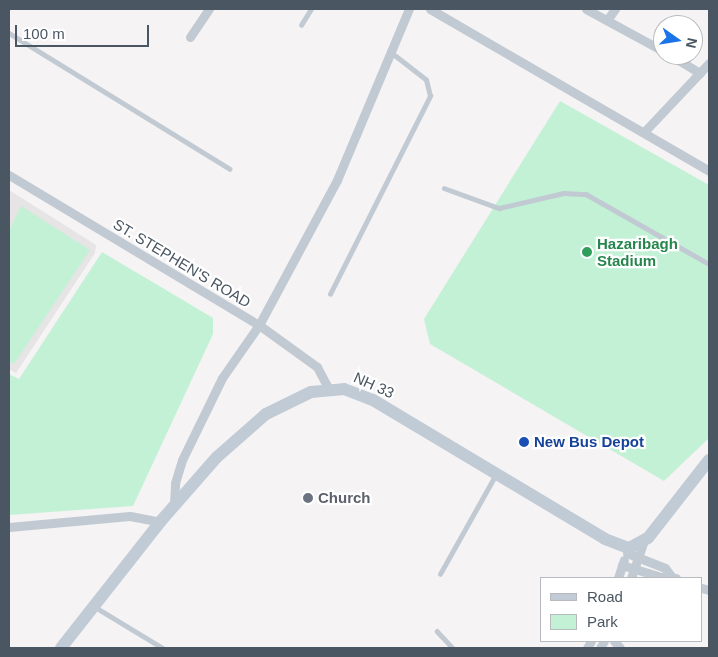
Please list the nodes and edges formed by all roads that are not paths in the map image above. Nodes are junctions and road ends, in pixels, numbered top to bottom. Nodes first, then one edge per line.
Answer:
1 (209, 9) edge
2 (311, 9) edge
3 (408, 9) edge
4 (430, 9) edge
5 (586, 9) edge
6 (615, 9) edge
7 (607, 20) junction
8 (301, 25) dead end
9 (9, 32) edge
10 (190, 37) dead end
11 (653, 45) edge
12 (389, 51) junction
13 (706, 68) edge
14 (644, 132) junction
15 (230, 169) dead end
16 (709, 171) edge
17 (9, 175) edge
18 (444, 188) dead end
19 (709, 264) edge
20 (330, 294) dead end
21 (259, 325) junction
22 (328, 388) junction
23 (709, 460) edge
24 (497, 472) junction
25 (174, 505) junction
26 (160, 522) junction
27 (9, 527) edge
28 (643, 543) junction
29 (628, 550) junction
30 (639, 558) junction
31 (622, 565) junction
32 (635, 569) junction
33 (440, 574) dead end
34 (618, 577) edge
35 (631, 577) edge
36 (661, 577) edge
37 (673, 577) edge
38 (94, 606) junction
39 (437, 631) dead end
40 (60, 648) edge
41 (163, 648) edge
42 (453, 648) edge

1 - 10 street
2 - 8 lane
3 - 12 street
4 - 14 street
5 - 7 street
6 - 7 street
7 - 11 street
9 - 15 lane
12 - 20 lane
12 - 21 street
13 - 14 street
14 - 16 street
17 - 21 street, ST. STEPHEN'S ROAD
18 - 19 lane
21 - 22 street, ST. STEPHEN'S ROAD
21 - 25 street
22 - 24 main road, NH 33
22 - 25 main road, NH 33
23 - 28 main road
24 - 29 main road, NH 33
24 - 33 lane
25 - 26 main road, NH 33
26 - 27 street
26 - 38 main road, NH 33
28 - 29 main road
28 - 30 street
29 - 30 street
29 - 31 street
30 - 32 street
30 - 37 street
31 - 32 street
31 - 34 street
32 - 35 street
32 - 36 street
38 - 40 main road, NH 33
38 - 41 lane
39 - 42 lane

